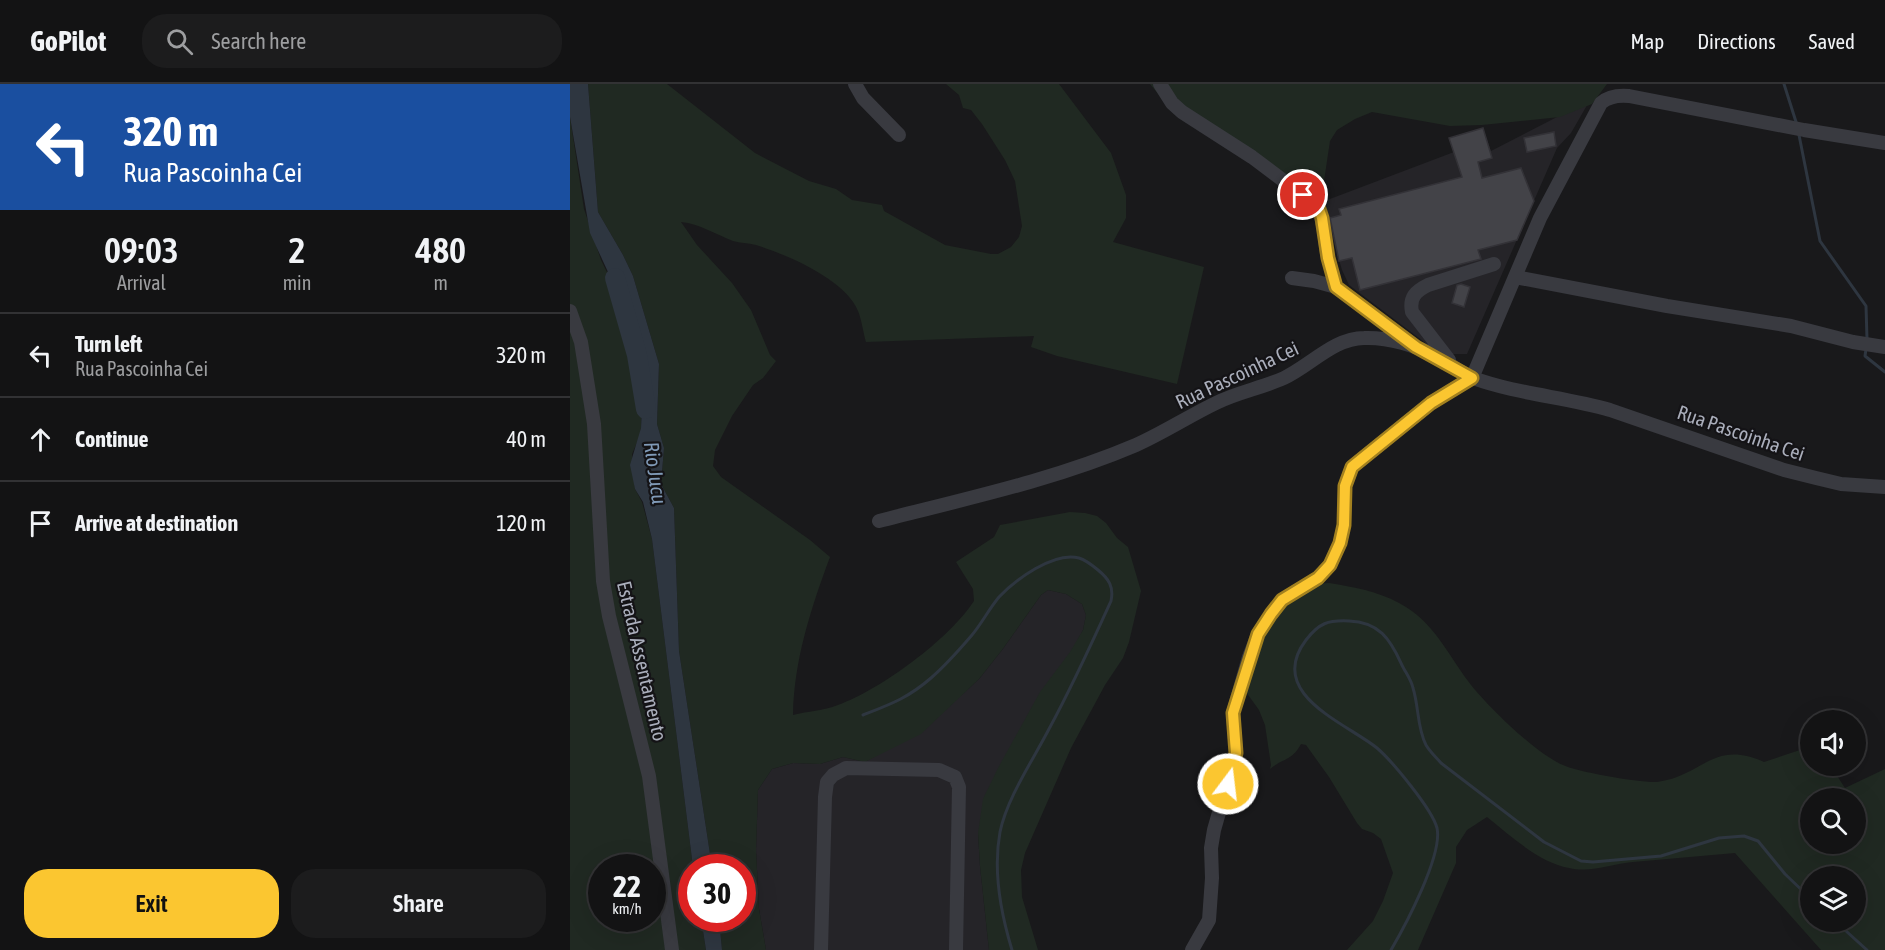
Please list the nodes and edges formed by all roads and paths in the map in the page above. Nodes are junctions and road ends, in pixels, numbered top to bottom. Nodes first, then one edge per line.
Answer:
1 (855, 84) edge
2 (1160, 84) edge
3 (899, 135) dead end
4 (1885, 142) edge
5 (1494, 264) dead end
6 (1515, 276) junction
7 (1292, 278) dead end
8 (1336, 287) junction
9 (570, 311) edge
10 (1416, 347) junction
11 (1885, 347) edge
12 (1454, 367) junction
13 (1472, 378) junction
14 (1885, 487) edge
15 (879, 521) dead end
16 (672, 950) edge
17 (821, 950) edge
18 (956, 950) edge
19 (1192, 950) edge

1 - 3 street
2 - 8 street
4 - 6 street
5 - 12 street
6 - 11 street
6 - 13 street
7 - 8 street
8 - 10 street
9 - 16 street, Estrada Assentamento
10 - 12 street, Rua Pascoinha Cei
10 - 15 street, Rua Pascoinha Cei
12 - 13 street, Rua Pascoinha Cei
13 - 14 street, Rua Pascoinha Cei
13 - 19 street
17 - 18 street

